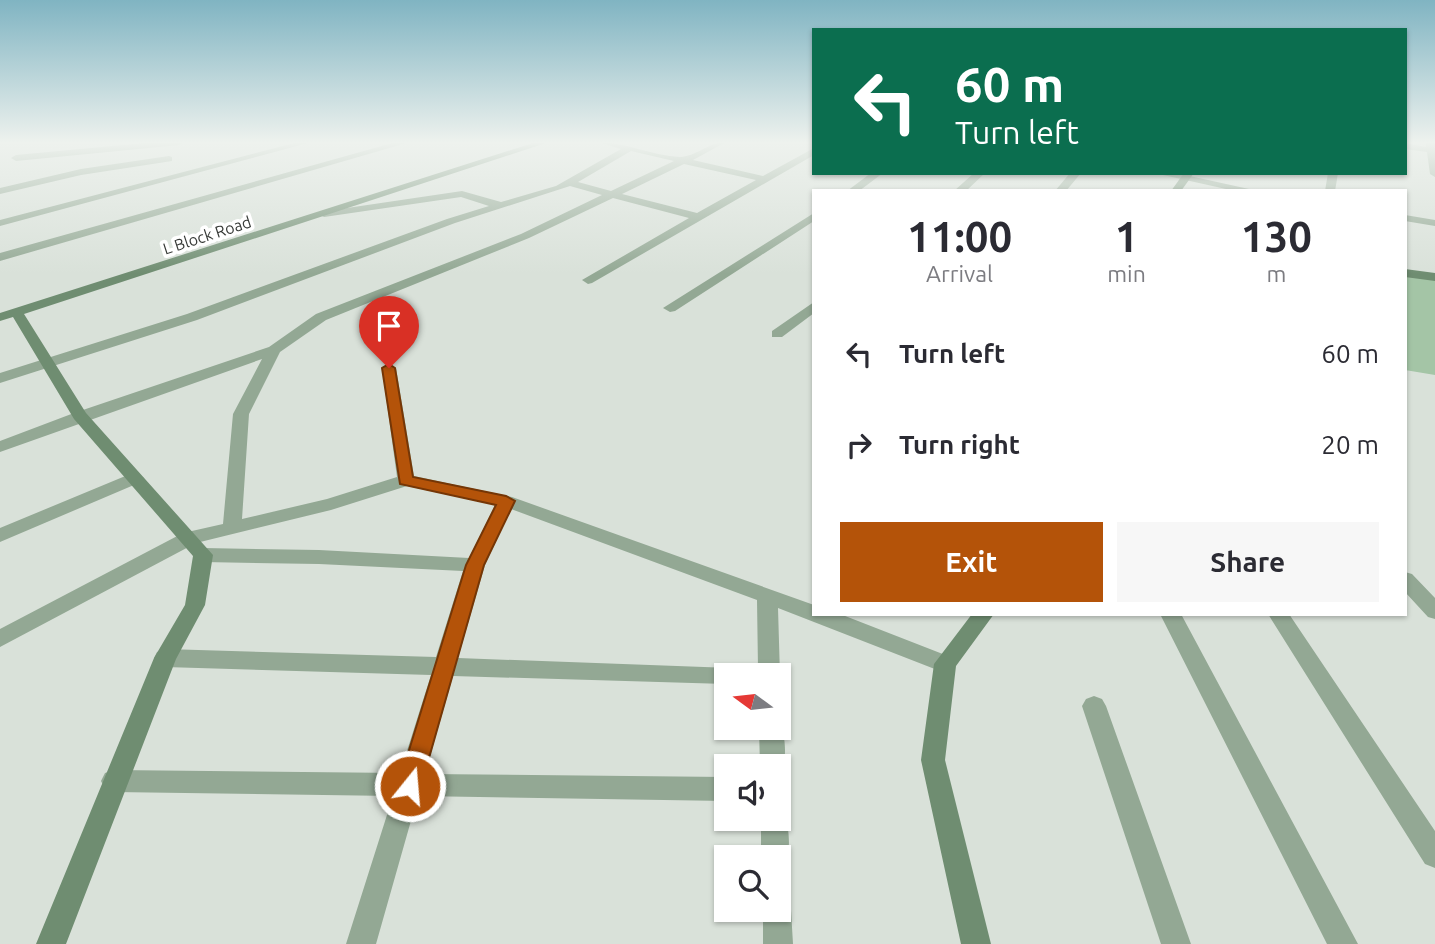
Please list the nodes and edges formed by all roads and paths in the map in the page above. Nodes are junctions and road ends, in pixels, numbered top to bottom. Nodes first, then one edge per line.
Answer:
1 (21, 186) edge
2 (140, 186) edge
3 (250, 186) edge
4 (379, 186) edge
5 (409, 186) edge
6 (564, 186) edge
7 (581, 186) edge
8 (629, 186) edge
9 (753, 186) edge
10 (0, 191) edge
11 (612, 194) junction
12 (501, 206) junction
13 (324, 214) junction
14 (698, 217) junction
15 (812, 217) edge
16 (1407, 218) edge
17 (0, 223) edge
18 (1435, 223) edge
19 (0, 257) edge
20 (1407, 273) edge
21 (1435, 277) edge
22 (588, 280) dead end
23 (670, 308) dead end
24 (812, 308) edge
25 (5, 312) edge
26 (778, 334) dead end
27 (274, 350) junction
28 (47, 362) junction
29 (389, 368) dead end
30 (0, 378) edge
31 (80, 416) junction
32 (0, 447) edge
33 (135, 478) junction
34 (406, 480) junction
35 (506, 501) junction
36 (232, 526) junction
37 (0, 535) edge
38 (190, 538) junction
39 (204, 555) junction
40 (475, 565) junction
41 (1407, 581) edge
42 (767, 595) junction
43 (1435, 611) edge
44 (812, 613) edge
45 (820, 616) edge
46 (982, 616) edge
47 (1171, 616) edge
48 (1279, 616) edge
49 (0, 639) edge
50 (165, 657) junction
51 (769, 663) edge
52 (448, 664) junction
53 (945, 664) junction
54 (714, 674) edge
55 (1094, 706) dead end
56 (114, 782) junction
57 (410, 786) junction
58 (714, 789) edge
59 (1435, 855) edge
60 (777, 922) edge
61 (51, 944) edge
62 (361, 944) edge
63 (778, 944) edge
64 (976, 944) edge
65 (1175, 944) edge
66 (1343, 944) edge

1 - 10 street
2 - 17 street
3 - 19 street
4 - 25 main road, L Block Road
5 - 13 main road, L Block Road
6 - 12 street
7 - 11 street
8 - 11 street
9 - 14 street
11 - 14 street
11 - 27 street
12 - 13 street
12 - 28 street
13 - 25 main road, L Block Road
14 - 22 street
15 - 23 street
16 - 18 street
20 - 21 main road
24 - 26 street
25 - 28 main road
27 - 31 street
27 - 36 street
28 - 30 street
28 - 31 main road
29 - 34 street
31 - 32 street
31 - 33 main road
33 - 37 street
33 - 38 main road
34 - 35 street
34 - 36 street
35 - 40 street
35 - 42 street
36 - 38 street
38 - 39 main road
38 - 49 street
39 - 40 street
39 - 50 main road
40 - 52 street
41 - 43 street
42 - 44 street
42 - 51 street
45 - 53 street
46 - 53 main road
47 - 66 street
48 - 59 street
50 - 52 street
50 - 56 main road
52 - 54 street
52 - 57 street
53 - 64 main road
55 - 65 street
56 - 57 street
56 - 61 main road
57 - 58 street
57 - 62 street
60 - 63 street

